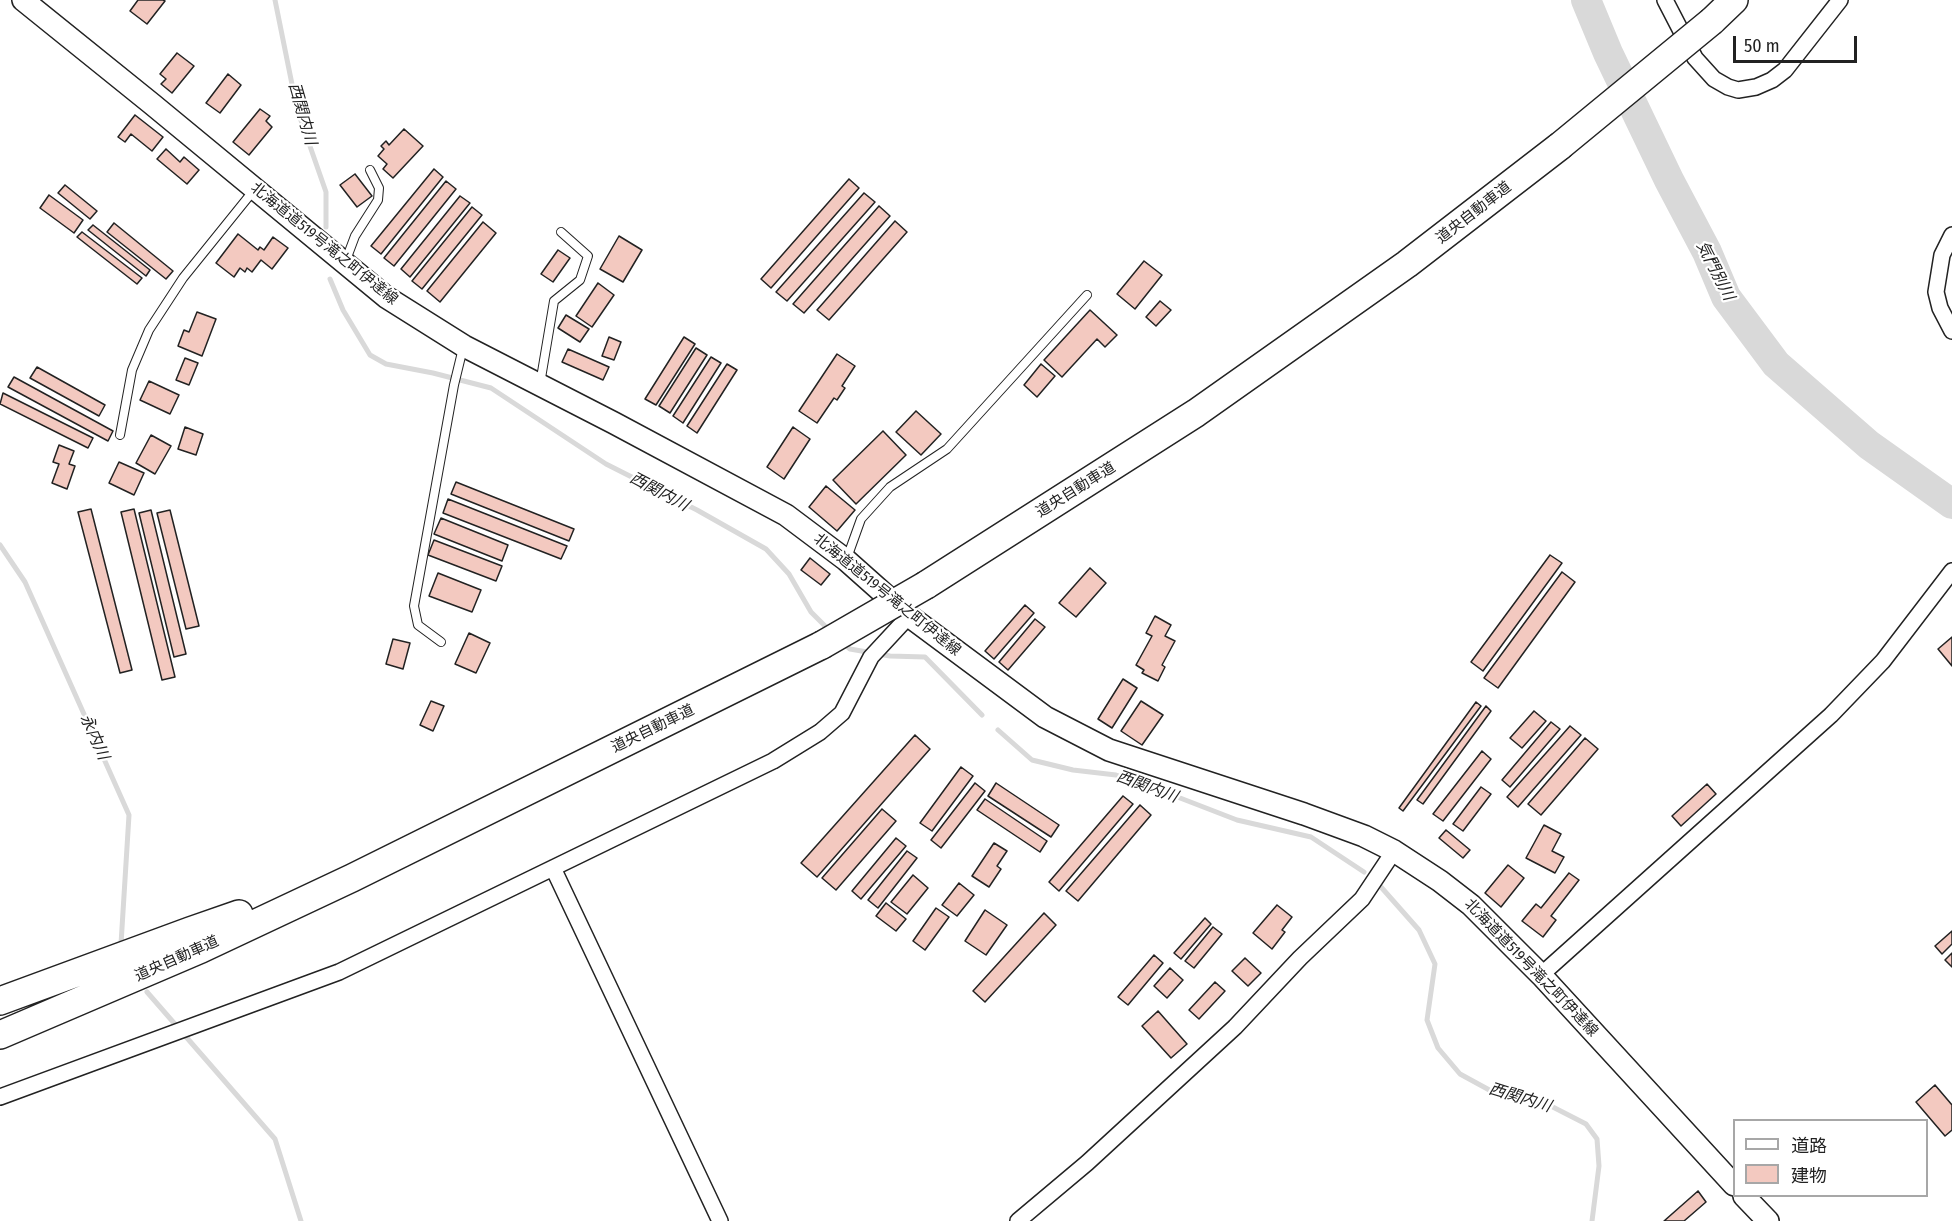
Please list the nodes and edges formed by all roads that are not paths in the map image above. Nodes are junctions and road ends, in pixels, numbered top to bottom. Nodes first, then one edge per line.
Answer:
1 (23, 0) edge
2 (1665, 0) edge
3 (1734, 0) edge
4 (1840, 0) edge
5 (370, 170) dead end
6 (254, 188) junction
7 (561, 232) dead end
8 (1952, 235) edge
9 (345, 263) junction
10 (1087, 295) dead end
11 (1952, 331) edge
12 (464, 346) junction
13 (540, 385) junction
14 (120, 435) dead end
15 (846, 560) junction
16 (1952, 572) edge
17 (909, 616) junction
18 (441, 642) dead end
19 (1394, 850) junction
20 (553, 868) junction
21 (352, 878) junction
22 (1541, 975) junction
23 (0, 1001) edge
24 (0, 1035) edge
25 (0, 1097) edge
26 (1733, 1184) edge
27 (1745, 1197) edge
28 (720, 1221) edge
29 (1018, 1221) edge
30 (1768, 1221) edge

1 - 6 main road, 北海道道519号滝之町伊達線
2 - 4 street
3 - 21 highway, 道央自動車道, bridge
5 - 9 lane
6 - 9 main road, 北海道道519号滝之町伊達線
6 - 14 lane
7 - 13 lane
8 - 11 street
9 - 12 main road, 北海道道519号滝之町伊達線
10 - 15 lane
12 - 13 main road, 北海道道519号滝之町伊達線
12 - 18 lane
13 - 15 main road, 北海道道519号滝之町伊達線
15 - 17 main road, 北海道道519号滝之町伊達線
16 - 22 street
17 - 19 main road, 北海道道519号滝之町伊達線
17 - 20 street
19 - 22 main road, 北海道道519号滝之町伊達線
19 - 29 street
20 - 25 street
20 - 28 street
21 - 23 highway, 道央自動車道
21 - 24 highway, 道央自動車道
22 - 26 main road, 北海道道519号滝之町伊達線
27 - 30 main road

